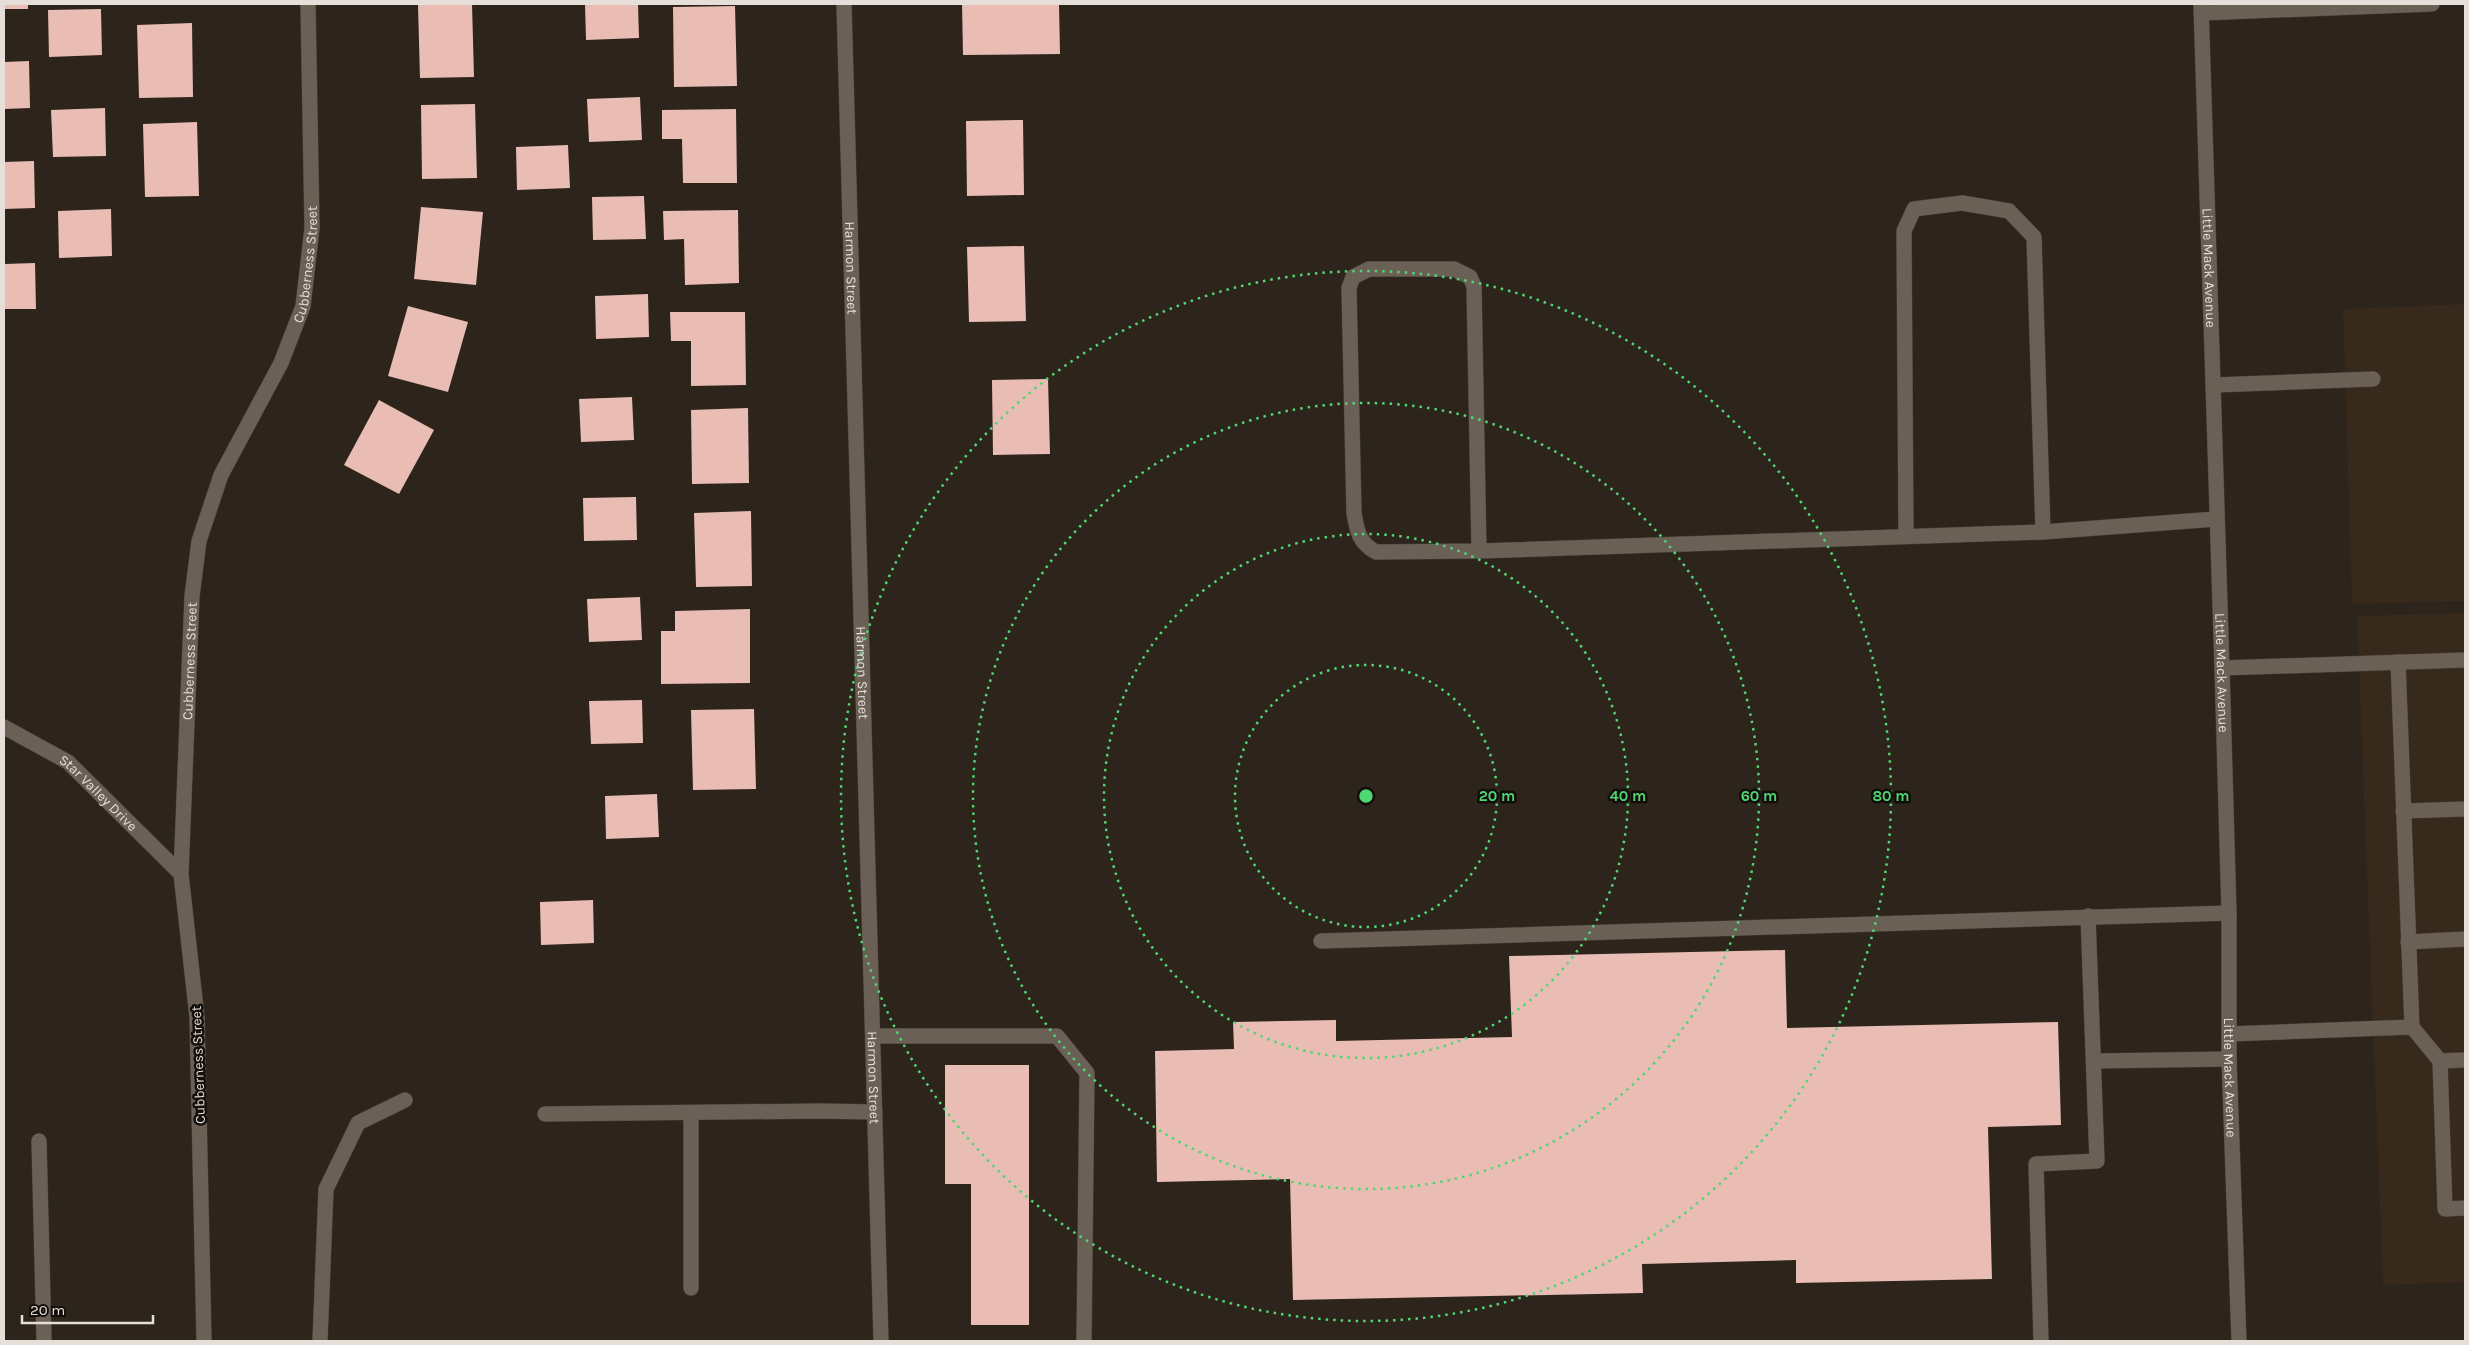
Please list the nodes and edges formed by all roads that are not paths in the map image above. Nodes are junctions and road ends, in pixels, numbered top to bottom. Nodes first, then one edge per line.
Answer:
1 (308, 4) edge
2 (844, 4) edge
3 (2432, 4) edge
4 (2201, 8) edge
5 (2373, 379) dead end
6 (2214, 385) junction
7 (2216, 519) junction
8 (2043, 532) junction
9 (1906, 536) junction
10 (1479, 551) junction
11 (2465, 660) edge
12 (2398, 662) junction
13 (2222, 668) junction
14 (4, 727) edge
15 (2465, 810) edge
16 (2404, 811) junction
17 (181, 874) junction
18 (2229, 913) junction
19 (2088, 916) junction
20 (2465, 939) edge
21 (1321, 941) dead end
22 (2408, 942) junction
23 (2412, 1027) junction
24 (2229, 1034) junction
25 (873, 1036) junction
26 (2229, 1059) junction
27 (2465, 1060) edge
28 (2094, 1061) junction
29 (2440, 1061) junction
30 (404, 1100) dead end
31 (875, 1112) junction
32 (691, 1113) junction
33 (545, 1114) dead end
34 (39, 1141) dead end
35 (2465, 1208) edge
36 (691, 1288) dead end
37 (44, 1341) edge
38 (204, 1341) edge
39 (320, 1341) edge
40 (881, 1341) edge
41 (1084, 1341) edge
42 (2041, 1341) edge
43 (2239, 1341) edge

1 - 17 street, Cubberness Street
2 - 25 street, Harmon Street
3 - 4 street
4 - 6 street, Little Mack Avenue
5 - 6 street
6 - 7 street, Little Mack Avenue
7 - 8 street
7 - 13 street, Little Mack Avenue
8 - 9 street
8 - 9 street
9 - 10 street
10 - 10 street
11 - 12 street
12 - 13 street
12 - 16 street
13 - 18 street, Little Mack Avenue
14 - 17 street, Star Valley Drive
15 - 16 street
16 - 22 street
17 - 38 street, Cubberness Street
18 - 19 street
18 - 24 street, Little Mack Avenue
19 - 21 street
19 - 28 street
20 - 22 street
22 - 23 street
23 - 24 street
23 - 29 street
24 - 26 street, Little Mack Avenue
25 - 31 street, Harmon Street
25 - 41 street
26 - 28 street
26 - 43 street, Little Mack Avenue
27 - 29 street
28 - 42 street
29 - 35 street
30 - 39 street
31 - 32 street
31 - 40 street, Harmon Street
32 - 33 street
32 - 36 street
34 - 37 street

